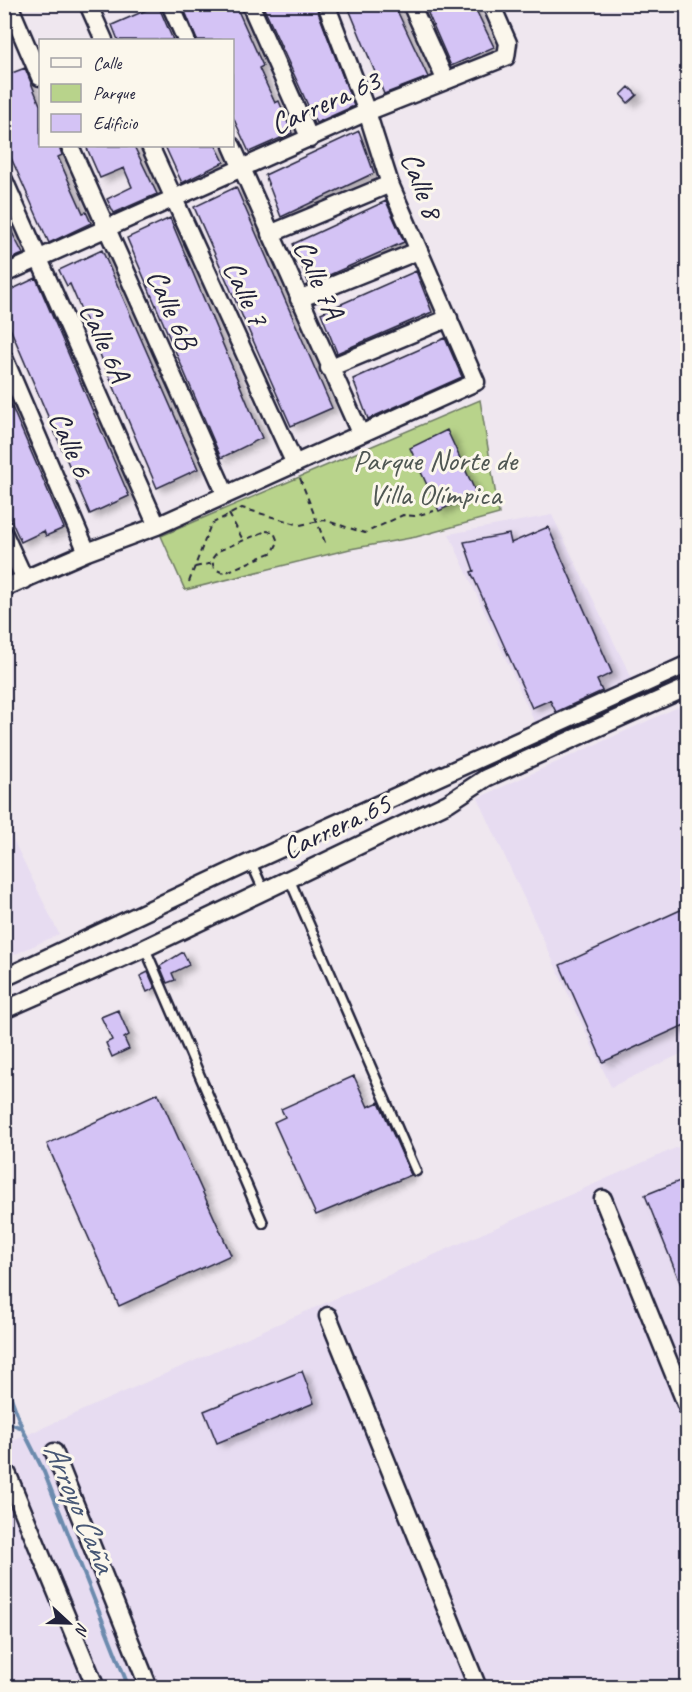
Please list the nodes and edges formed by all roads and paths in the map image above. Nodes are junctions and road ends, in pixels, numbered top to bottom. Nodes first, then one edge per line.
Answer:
1 (88, 4) edge
2 (170, 4) edge
3 (250, 4) edge
4 (326, 4) edge
5 (411, 4) edge
6 (491, 4) edge
7 (10, 7) edge
8 (104, 39) edge
9 (186, 39) edge
10 (39, 75) edge
11 (445, 80) junction
12 (367, 112) junction
13 (310, 139) junction
14 (70, 147) edge
15 (150, 147) edge
16 (232, 147) edge
17 (242, 169) junction
18 (4, 180) edge
19 (390, 184) junction
20 (173, 199) junction
21 (106, 229) junction
22 (270, 234) junction
23 (418, 251) junction
24 (39, 258) junction
25 (4, 274) edge
26 (299, 299) junction
27 (449, 318) junction
28 (4, 358) edge
29 (329, 368) junction
30 (360, 433) junction
31 (294, 462) junction
32 (226, 495) junction
33 (434, 511) dead end
34 (229, 514) junction
35 (316, 522) junction
36 (157, 526) junction
37 (4, 534) edge
38 (243, 540) junction
39 (326, 545) dead end
40 (87, 552) junction
41 (213, 563) junction
42 (195, 567) junction
43 (25, 580) junction
44 (189, 582) dead end
45 (4, 588) edge
46 (687, 664) edge
47 (687, 687) edge
48 (251, 862) junction
49 (289, 877) junction
50 (262, 889) junction
51 (145, 948) junction
52 (4, 978) edge
53 (4, 1010) edge
54 (416, 1171) dead end
55 (603, 1199) dead end
56 (263, 1223) dead end
57 (328, 1316) dead end
58 (687, 1409) edge
59 (54, 1452) dead end
60 (8, 1475) dead end
61 (96, 1688) edge
62 (149, 1688) edge
63 (478, 1688) edge

1 - 8 street
2 - 9 street
3 - 13 street
4 - 12 street, Calle 8
5 - 11 street
6 - 11 street, Carrera 63
7 - 10 street
11 - 12 street, Carrera 63
12 - 13 street, Carrera 63
12 - 19 street, Calle 8
13 - 17 street, Carrera 63
14 - 21 street, Calle 6B
15 - 20 street, Calle 7
16 - 17 street, Calle 7A
17 - 20 street, Carrera 63
17 - 22 street, Calle 7A
18 - 24 street, Calle 6A
19 - 22 street
19 - 23 street, Calle 8
20 - 21 street, Carrera 63
20 - 31 street, Calle 7
21 - 24 street, Carrera 63
21 - 32 street, Calle 6B
22 - 26 street, Calle 7A
23 - 26 street
23 - 27 street, Calle 8
24 - 25 street, Carrera 63
24 - 36 street, Calle 6A
26 - 29 street, Calle 7A
27 - 29 street
27 - 30 street, Calle 8
28 - 40 street, Calle 6
29 - 30 street, Calle 7A
30 - 31 street
31 - 32 street
31 - 35 path
32 - 36 street
33 - 35 path
34 - 35 path
34 - 38 path
34 - 42 path
35 - 39 path
36 - 40 street
37 - 43 street
38 - 41 path
38 - 41 path
40 - 43 street
41 - 42 path
42 - 44 path
43 - 45 street
46 - 48 street, Carrera 65
47 - 49 street, Carrera 65
48 - 50 lane
48 - 52 street, Carrera 65
49 - 50 street, Carrera 65
49 - 54 lane
50 - 51 street, Carrera 65
51 - 53 street, Carrera 65
51 - 56 lane
55 - 58 street
57 - 63 street
59 - 62 street
60 - 61 street

